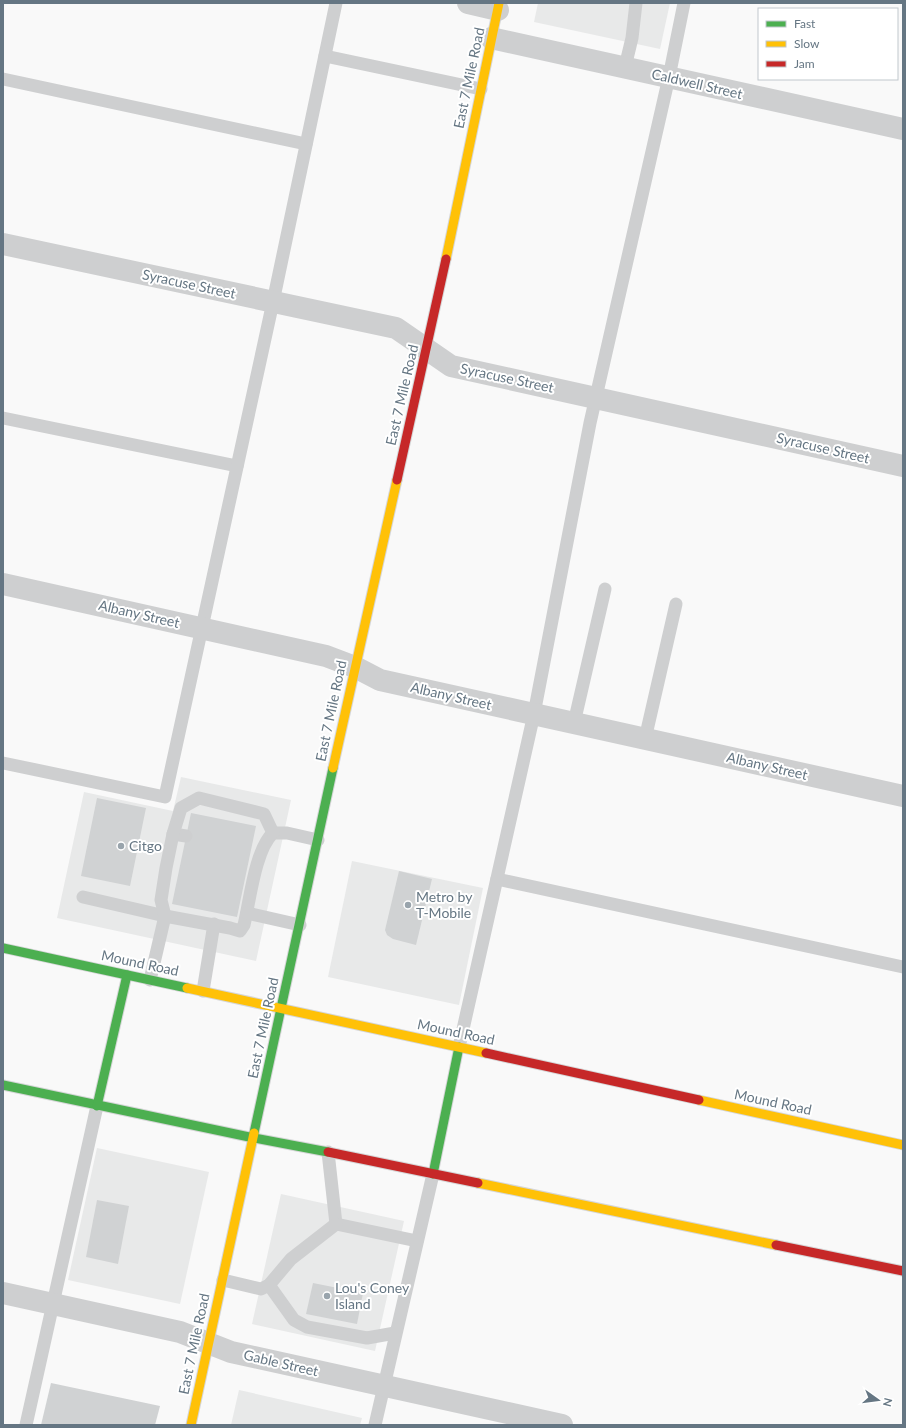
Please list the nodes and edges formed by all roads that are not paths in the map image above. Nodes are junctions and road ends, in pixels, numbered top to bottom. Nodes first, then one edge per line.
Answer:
1 (336, 3) edge
2 (468, 3) edge
3 (636, 3) edge
4 (684, 3) edge
5 (498, 6) edge
6 (491, 38) junction
7 (325, 56) junction
8 (625, 67) junction
9 (669, 77) junction
10 (3, 79) edge
11 (481, 89) junction
12 (903, 129) edge
13 (306, 144) junction
14 (3, 244) edge
15 (273, 302) junction
16 (427, 349) junction
17 (597, 398) junction
18 (3, 418) edge
19 (237, 466) junction
20 (903, 466) edge
21 (3, 584) edge
22 (605, 588) dead end
23 (676, 604) dead end
24 (202, 628) junction
25 (355, 667) junction
26 (534, 714) junction
27 (574, 723) junction
28 (645, 739) junction
29 (3, 763) edge
30 (903, 796) edge
31 (273, 833) junction
32 (173, 834) junction
33 (186, 836) dead end
34 (318, 840) junction
35 (497, 879) junction
36 (82, 897) dead end
37 (247, 913) junction
38 (165, 916) junction
39 (214, 924) junction
40 (300, 925) junction
41 (3, 948) edge
42 (903, 967) edge
43 (127, 975) junction
44 (150, 980) junction
45 (203, 991) junction
46 (282, 1008) junction
47 (459, 1047) junction
48 (3, 1086) edge
49 (98, 1106) junction
50 (254, 1138) junction
51 (903, 1145) edge
52 (328, 1152) junction
53 (433, 1174) junction
54 (336, 1224) junction
55 (417, 1241) junction
56 (903, 1271) edge
57 (223, 1280) junction
58 (269, 1285) junction
59 (3, 1293) edge
60 (54, 1304) junction
61 (395, 1333) junction
62 (209, 1342) junction
63 (383, 1385) junction
64 (26, 1425) edge
65 (190, 1425) edge
66 (374, 1425) edge
67 (562, 1425) edge

1 - 7 lane
2 - 5 street
3 - 8 lane
4 - 9 lane
5 - 6 main road, East 7 Mile Road
6 - 8 street, Caldwell Street
6 - 11 main road, East 7 Mile Road
7 - 11 lane
7 - 13 lane
8 - 9 street, Caldwell Street
9 - 12 street, Caldwell Street
9 - 17 lane
10 - 13 lane
11 - 16 main road, East 7 Mile Road
13 - 15 lane
14 - 15 street, Syracuse Street
15 - 16 street, Syracuse Street
15 - 19 lane
16 - 17 street, Syracuse Street
16 - 25 main road, East 7 Mile Road
17 - 20 street, Syracuse Street
17 - 26 lane
18 - 19 lane
19 - 24 lane
21 - 24 street, Albany Street
22 - 27 lane
23 - 28 lane
24 - 25 street, Albany Street
24 - 29 lane
25 - 26 street, Albany Street
25 - 34 main road, East 7 Mile Road
26 - 27 street, Albany Street
26 - 35 lane
27 - 28 street, Albany Street
28 - 30 street, Albany Street
31 - 32 lane
31 - 34 lane
31 - 37 lane
32 - 33 lane
32 - 38 lane
34 - 40 main road, East 7 Mile Road
35 - 42 lane
35 - 47 lane
36 - 38 lane
37 - 39 lane
37 - 40 lane
38 - 39 lane
38 - 44 lane
39 - 45 lane
40 - 46 main road, East 7 Mile Road
41 - 43 main road, Mound Road
43 - 44 main road, Mound Road
43 - 49 main road
44 - 45 main road, Mound Road
45 - 46 main road, Mound Road
46 - 47 main road, Mound Road
46 - 50 main road, East 7 Mile Road
47 - 51 main road, Mound Road
47 - 53 main road
48 - 49 main road
49 - 50 main road
49 - 60 lane
50 - 52 main road
50 - 57 main road, East 7 Mile Road
52 - 53 main road
52 - 54 lane
53 - 55 lane
53 - 56 main road
54 - 55 lane
54 - 58 lane
55 - 61 lane
57 - 58 lane
57 - 62 main road, East 7 Mile Road
58 - 61 lane
59 - 60 street, Gable Street
60 - 62 street, Gable Street
60 - 64 lane
61 - 63 lane
62 - 63 street, Gable Street
62 - 65 main road, East 7 Mile Road
63 - 66 lane
63 - 67 street, Gable Street

